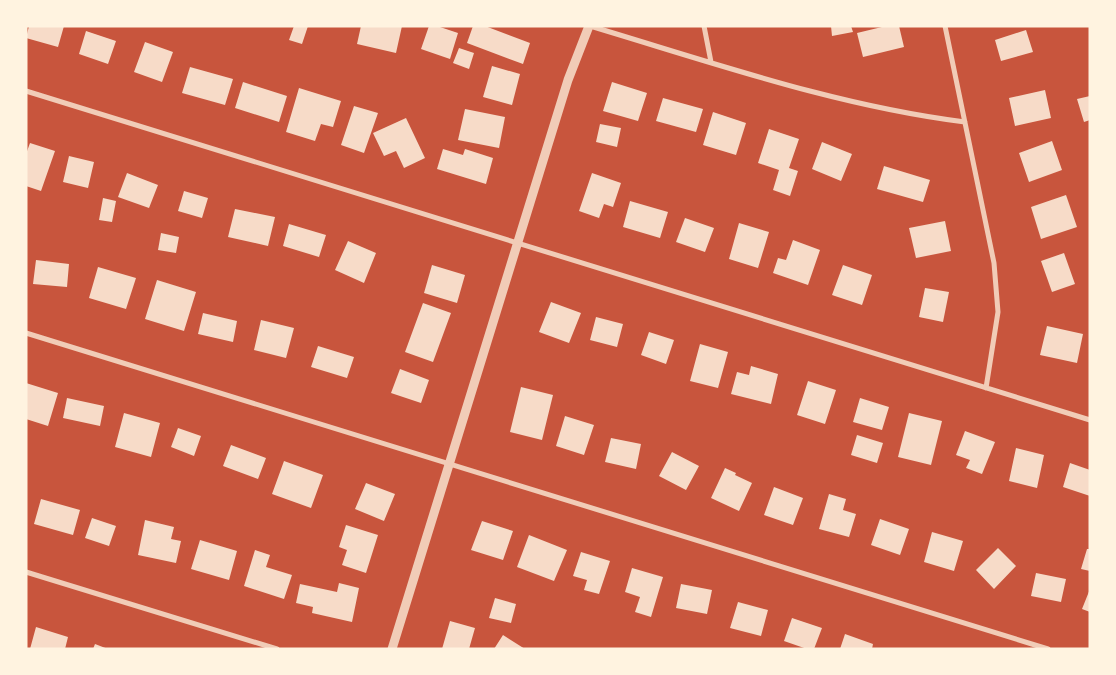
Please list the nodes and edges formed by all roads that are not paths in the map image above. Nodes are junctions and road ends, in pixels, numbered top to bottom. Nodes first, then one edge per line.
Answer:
1 (589, 26) edge
2 (704, 26) edge
3 (945, 26) edge
4 (711, 62) junction
5 (26, 90) edge
6 (965, 122) junction
7 (518, 244) junction
8 (26, 333) edge
9 (986, 388) junction
10 (1090, 420) edge
11 (450, 464) junction
12 (26, 572) edge
13 (1029, 646) edge
14 (277, 649) edge
15 (392, 649) edge
16 (1048, 649) edge

1 - 4 street
1 - 7 street
2 - 4 street
3 - 6 street
4 - 6 street
5 - 7 street
6 - 9 street
7 - 9 street
7 - 11 street
8 - 11 street
9 - 10 street
11 - 13 street
11 - 15 street
12 - 14 street
13 - 16 street

